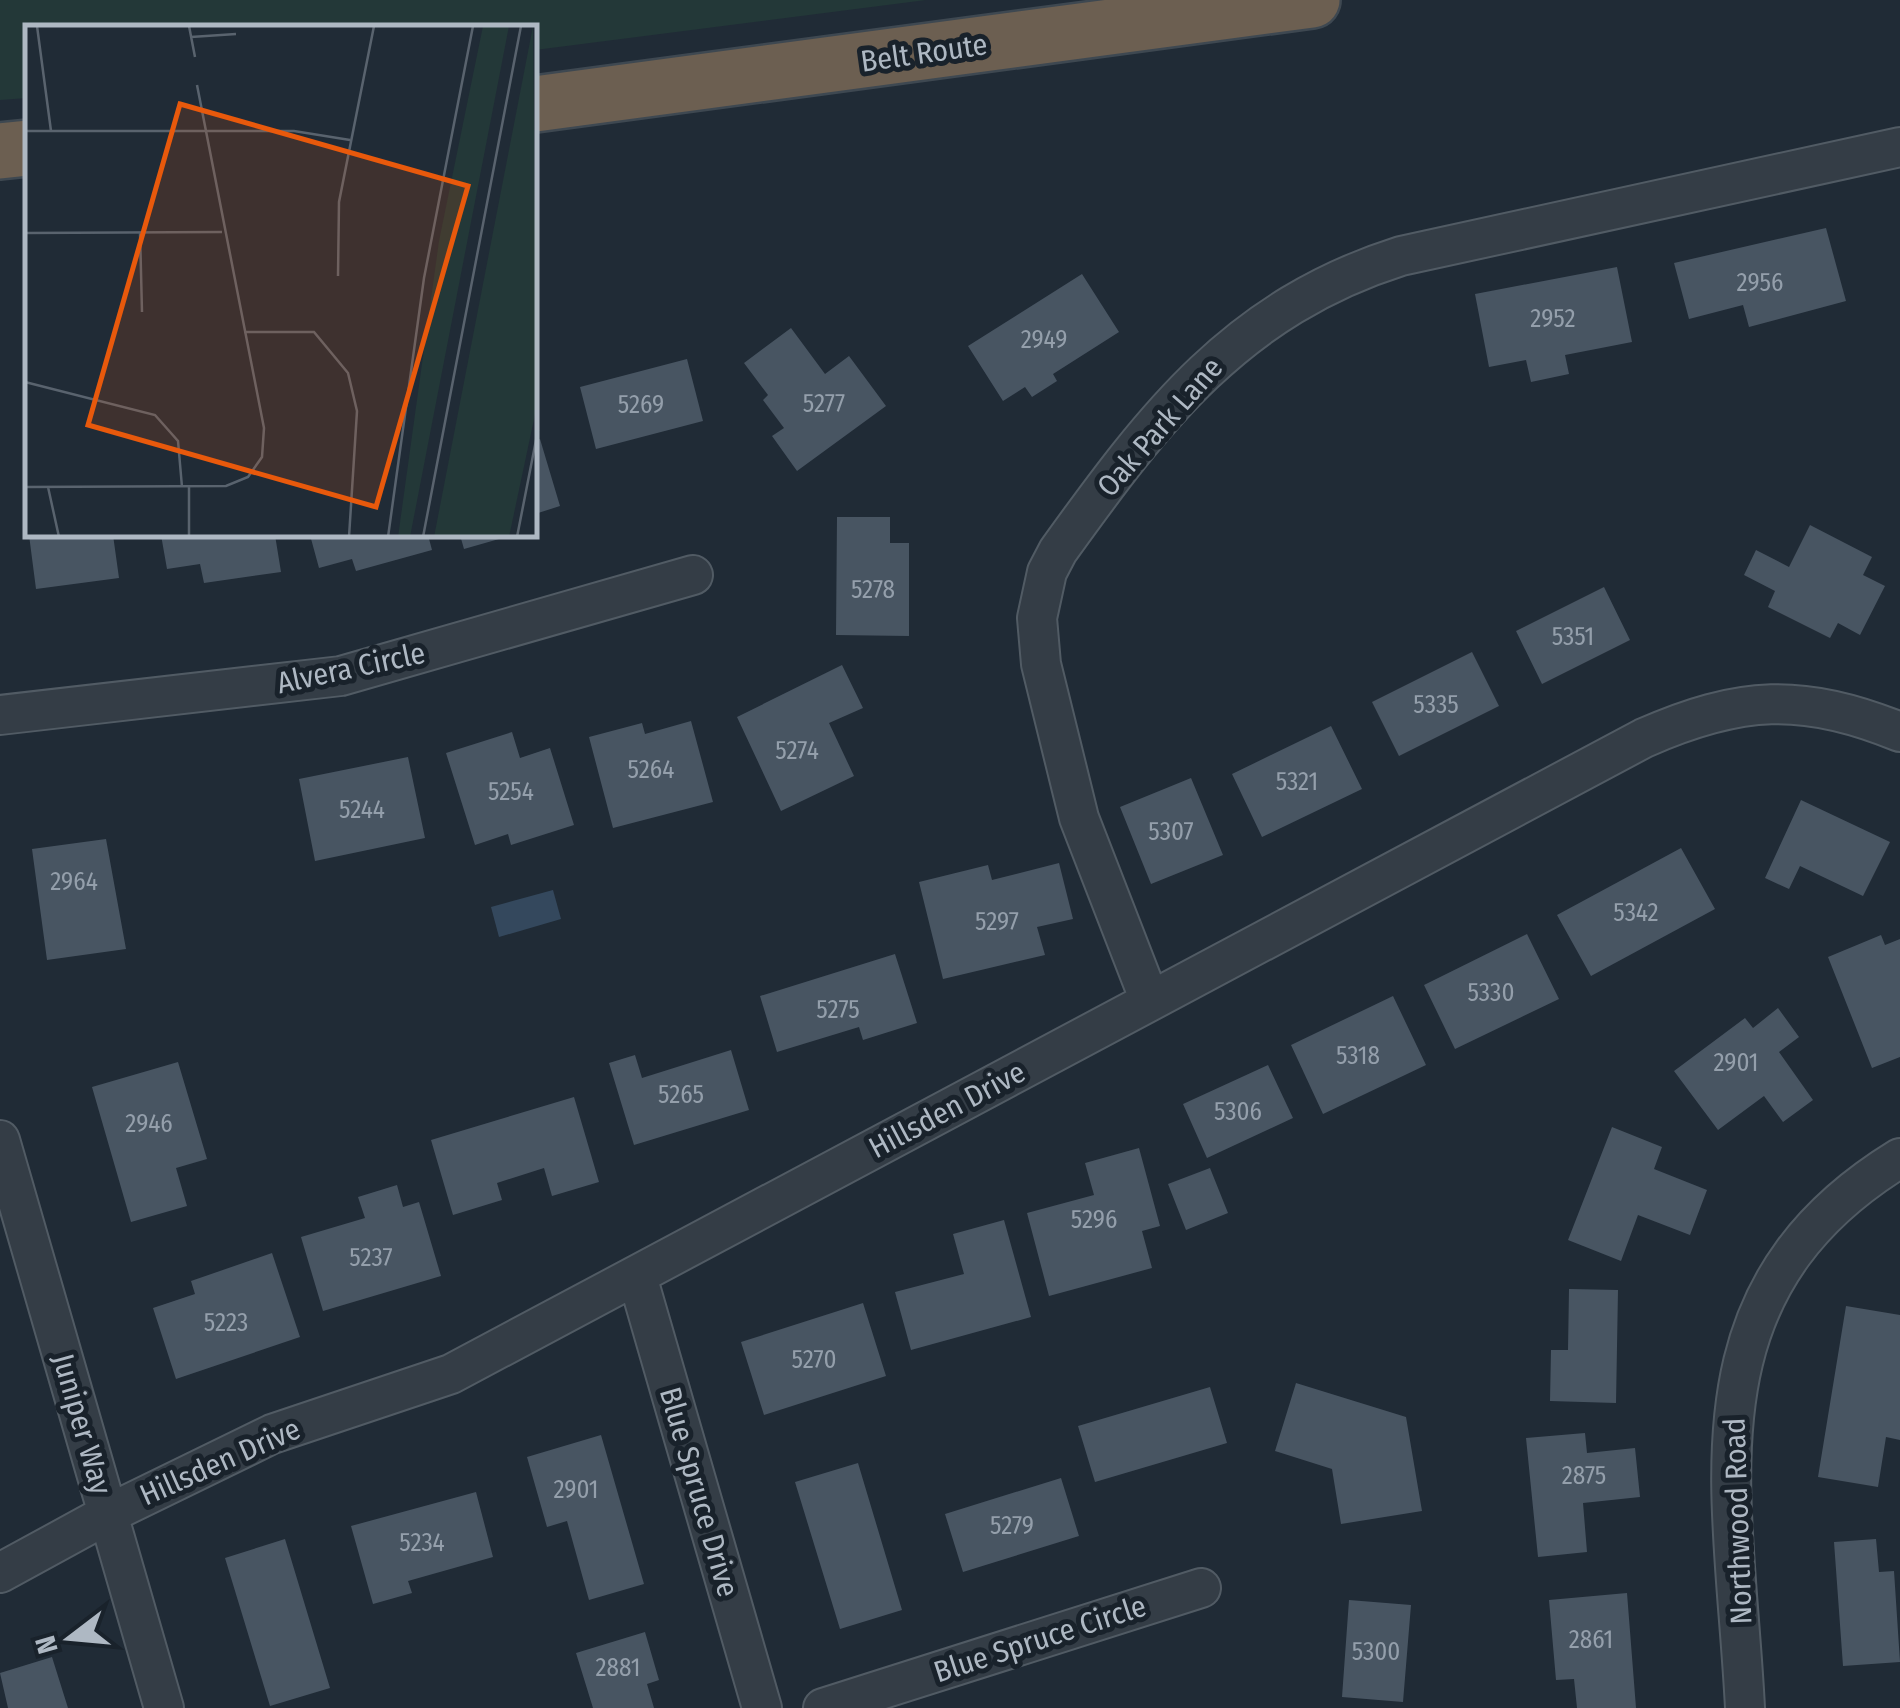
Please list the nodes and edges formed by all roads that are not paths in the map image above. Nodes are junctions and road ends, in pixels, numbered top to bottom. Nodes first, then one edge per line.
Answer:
1 (1312, 0) edge
2 (538, 104) edge
3 (1900, 147) edge
4 (25, 148) edge
5 (0, 150) edge
6 (693, 575) dead end
7 (0, 716) edge
8 (1900, 732) edge
9 (1150, 1001) junction
10 (0, 1140) edge
11 (1900, 1158) edge
12 (637, 1276) junction
13 (108, 1514) junction
14 (0, 1573) edge
15 (1201, 1588) dead end
16 (164, 1708) edge
17 (762, 1708) edge
18 (823, 1708) edge
19 (1744, 1708) edge

1 - 2 highway, Belt Route
3 - 9 street, Oak Park Lane
4 - 5 highway
6 - 7 street, Alvera Circle
8 - 9 street, Hillsden Drive
9 - 12 street, Hillsden Drive
10 - 13 street, Juniper Way
11 - 19 street, Northwood Road
12 - 13 street, Hillsden Drive
12 - 17 street, Blue Spruce Drive
13 - 14 street, Hillsden Drive
13 - 16 street, Juniper Way
15 - 18 street, Blue Spruce Circle

